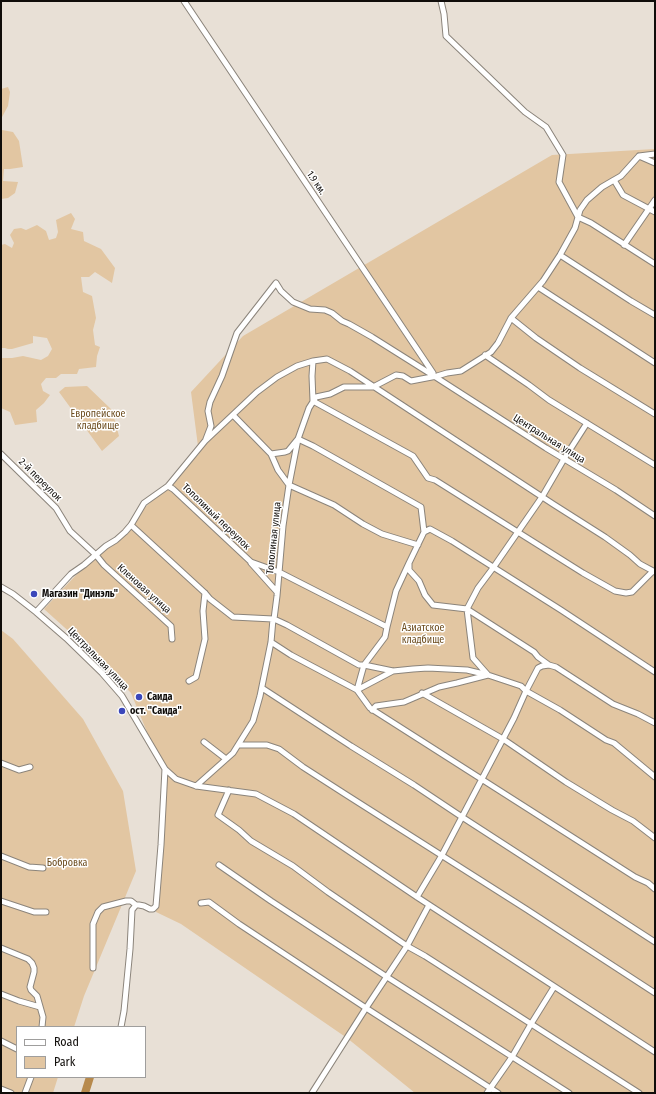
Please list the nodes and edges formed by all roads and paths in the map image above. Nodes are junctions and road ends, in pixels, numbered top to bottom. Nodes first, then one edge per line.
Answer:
1 (184, 1) edge
2 (441, 1) edge
3 (655, 154) edge
4 (639, 156) junction
5 (655, 163) edge
6 (614, 180) junction
7 (655, 200) edge
8 (649, 208) junction
9 (655, 212) edge
10 (578, 217) junction
11 (624, 245) junction
12 (560, 255) junction
13 (655, 264) edge
14 (538, 287) junction
15 (655, 315) edge
16 (511, 318) junction
17 (485, 355) junction
18 (313, 360) junction
19 (655, 363) edge
20 (434, 376) junction
21 (373, 387) junction
22 (313, 401) junction
23 (655, 414) edge
24 (233, 415) junction
25 (587, 423) junction
26 (298, 439) junction
27 (205, 441) junction
28 (1, 454) edge
29 (271, 454) junction
30 (564, 459) junction
31 (655, 465) edge
32 (289, 485) junction
33 (168, 486) junction
34 (542, 497) junction
35 (655, 516) edge
36 (131, 525) junction
37 (424, 532) junction
38 (518, 532) junction
39 (418, 545) junction
40 (96, 556) junction
41 (251, 562) junction
42 (409, 563) junction
43 (493, 568) junction
44 (654, 571) edge
45 (279, 572) junction
46 (1, 587) edge
47 (277, 592) junction
48 (205, 593) junction
49 (467, 609) junction
50 (36, 612) junction
51 (273, 619) junction
52 (387, 627) junction
53 (172, 639) dead end
54 (271, 642) junction
55 (538, 657) junction
56 (364, 665) junction
57 (549, 665) junction
58 (538, 668) junction
59 (394, 671) junction
60 (655, 672) edge
61 (488, 675) junction
62 (189, 681) dead end
63 (262, 688) junction
64 (357, 690) junction
65 (526, 691) junction
66 (422, 693) junction
67 (372, 710) junction
68 (655, 723) edge
69 (503, 739) junction
70 (204, 742) dead end
71 (239, 745) junction
72 (226, 759) junction
73 (1, 763) edge
74 (30, 768) dead end
75 (165, 768) junction
76 (655, 777) edge
77 (482, 779) junction
78 (196, 786) junction
79 (228, 790) junction
80 (462, 817) junction
81 (655, 838) edge
82 (442, 855) junction
83 (1, 856) edge
84 (219, 865) dead end
85 (43, 868) dead end
86 (655, 889) edge
87 (417, 897) junction
88 (1, 901) edge
89 (201, 903) dead end
90 (136, 905) junction
91 (429, 905) junction
92 (46, 912) dead end
93 (655, 942) edge
94 (407, 946) junction
95 (1, 948) edge
96 (93, 968) dead end
97 (387, 977) junction
98 (554, 987) junction
99 (655, 993) edge
100 (1, 994) edge
101 (40, 1007) junction
102 (366, 1008) junction
103 (531, 1024) junction
104 (42, 1026) edge
105 (121, 1026) edge
106 (1, 1041) edge
107 (16, 1048) edge
108 (655, 1052) edge
109 (512, 1057) junction
110 (31, 1078) edge
111 (490, 1088) junction
112 (1, 1089) edge
113 (11, 1093) edge
114 (26, 1093) edge
115 (312, 1093) edge
116 (487, 1093) edge
117 (498, 1093) edge
118 (569, 1093) edge
119 (639, 1093) edge

1 - 20 street, 1.9 км.
2 - 10 street
3 - 4 street
4 - 5 street
4 - 6 street
6 - 8 street
6 - 10 street
7 - 8 street
8 - 9 street
8 - 11 street
10 - 11 street
10 - 12 street
11 - 13 street
12 - 14 street
12 - 15 street
14 - 16 street
14 - 19 street
16 - 17 street
16 - 23 street
17 - 20 street
17 - 25 street
18 - 21 street
18 - 22 street
18 - 24 street, Тополиный переулок
20 - 21 street
20 - 27 street, Центральная улица
20 - 30 street, Центральная улица
21 - 22 street
21 - 34 street
22 - 26 street, Тополиная улица
22 - 38 street
24 - 27 street, Тополиный переулок
24 - 29 street
25 - 30 street
25 - 31 street
26 - 29 street
26 - 32 street, Тополиная улица
26 - 37 street
27 - 33 street, Тополиный переулок
28 - 40 street, 2-й переулок
29 - 32 street
30 - 34 street
30 - 35 street, Центральная улица
32 - 39 street
32 - 45 street, Тополиная улица
33 - 36 street
33 - 41 street, Тополиный переулок
34 - 38 street
34 - 44 street
36 - 40 street
36 - 48 street
37 - 39 street
37 - 43 street
38 - 43 street
38 - 44 street
39 - 42 street
40 - 50 street
40 - 53 street, Кленовая улица
41 - 45 street, Тополиный переулок
41 - 47 street, Тополиный переулок
42 - 49 street
42 - 52 street
43 - 49 street
43 - 60 street
45 - 47 street, Тополиная улица
45 - 52 street, Тополиный переулок
46 - 50 street, Центральная улица
47 - 51 street, Тополиная улица
48 - 51 street
48 - 62 street
49 - 55 street
49 - 61 street
50 - 75 street, Центральная улица
51 - 54 street, Тополиная улица
51 - 56 street
52 - 56 street
54 - 63 street, Тополиная улица
54 - 64 street
55 - 57 street
55 - 58 street
56 - 59 street
56 - 64 street
57 - 58 street
57 - 68 street
58 - 65 street
59 - 61 street
59 - 64 street
61 - 65 street
61 - 66 street
63 - 71 street, Тополиная улица
63 - 80 street
64 - 67 street
65 - 69 street
65 - 76 street
66 - 67 street
66 - 69 street
67 - 77 street
69 - 77 street
69 - 81 street
70 - 72 street
71 - 72 street, Тополиная улица
71 - 82 street
72 - 78 street, Тополиная улица
73 - 74 street
75 - 78 street
75 - 90 street
77 - 80 street
77 - 86 street
78 - 79 street
79 - 87 street
79 - 94 street
80 - 82 street
80 - 93 street
82 - 87 street
82 - 99 street
83 - 85 street
84 - 97 street
87 - 91 street
88 - 92 street
89 - 102 street
90 - 96 street
90 - 105 street
91 - 94 street
91 - 98 street
94 - 97 street
94 - 103 street
95 - 101 street
97 - 102 street
97 - 109 street
98 - 103 street
98 - 108 street
100 - 101 street
101 - 104 street
102 - 111 street
102 - 115 street
103 - 109 street
103 - 119 street
106 - 107 street
109 - 111 street
109 - 118 street
110 - 114 street
111 - 116 street
111 - 117 street
112 - 113 street

